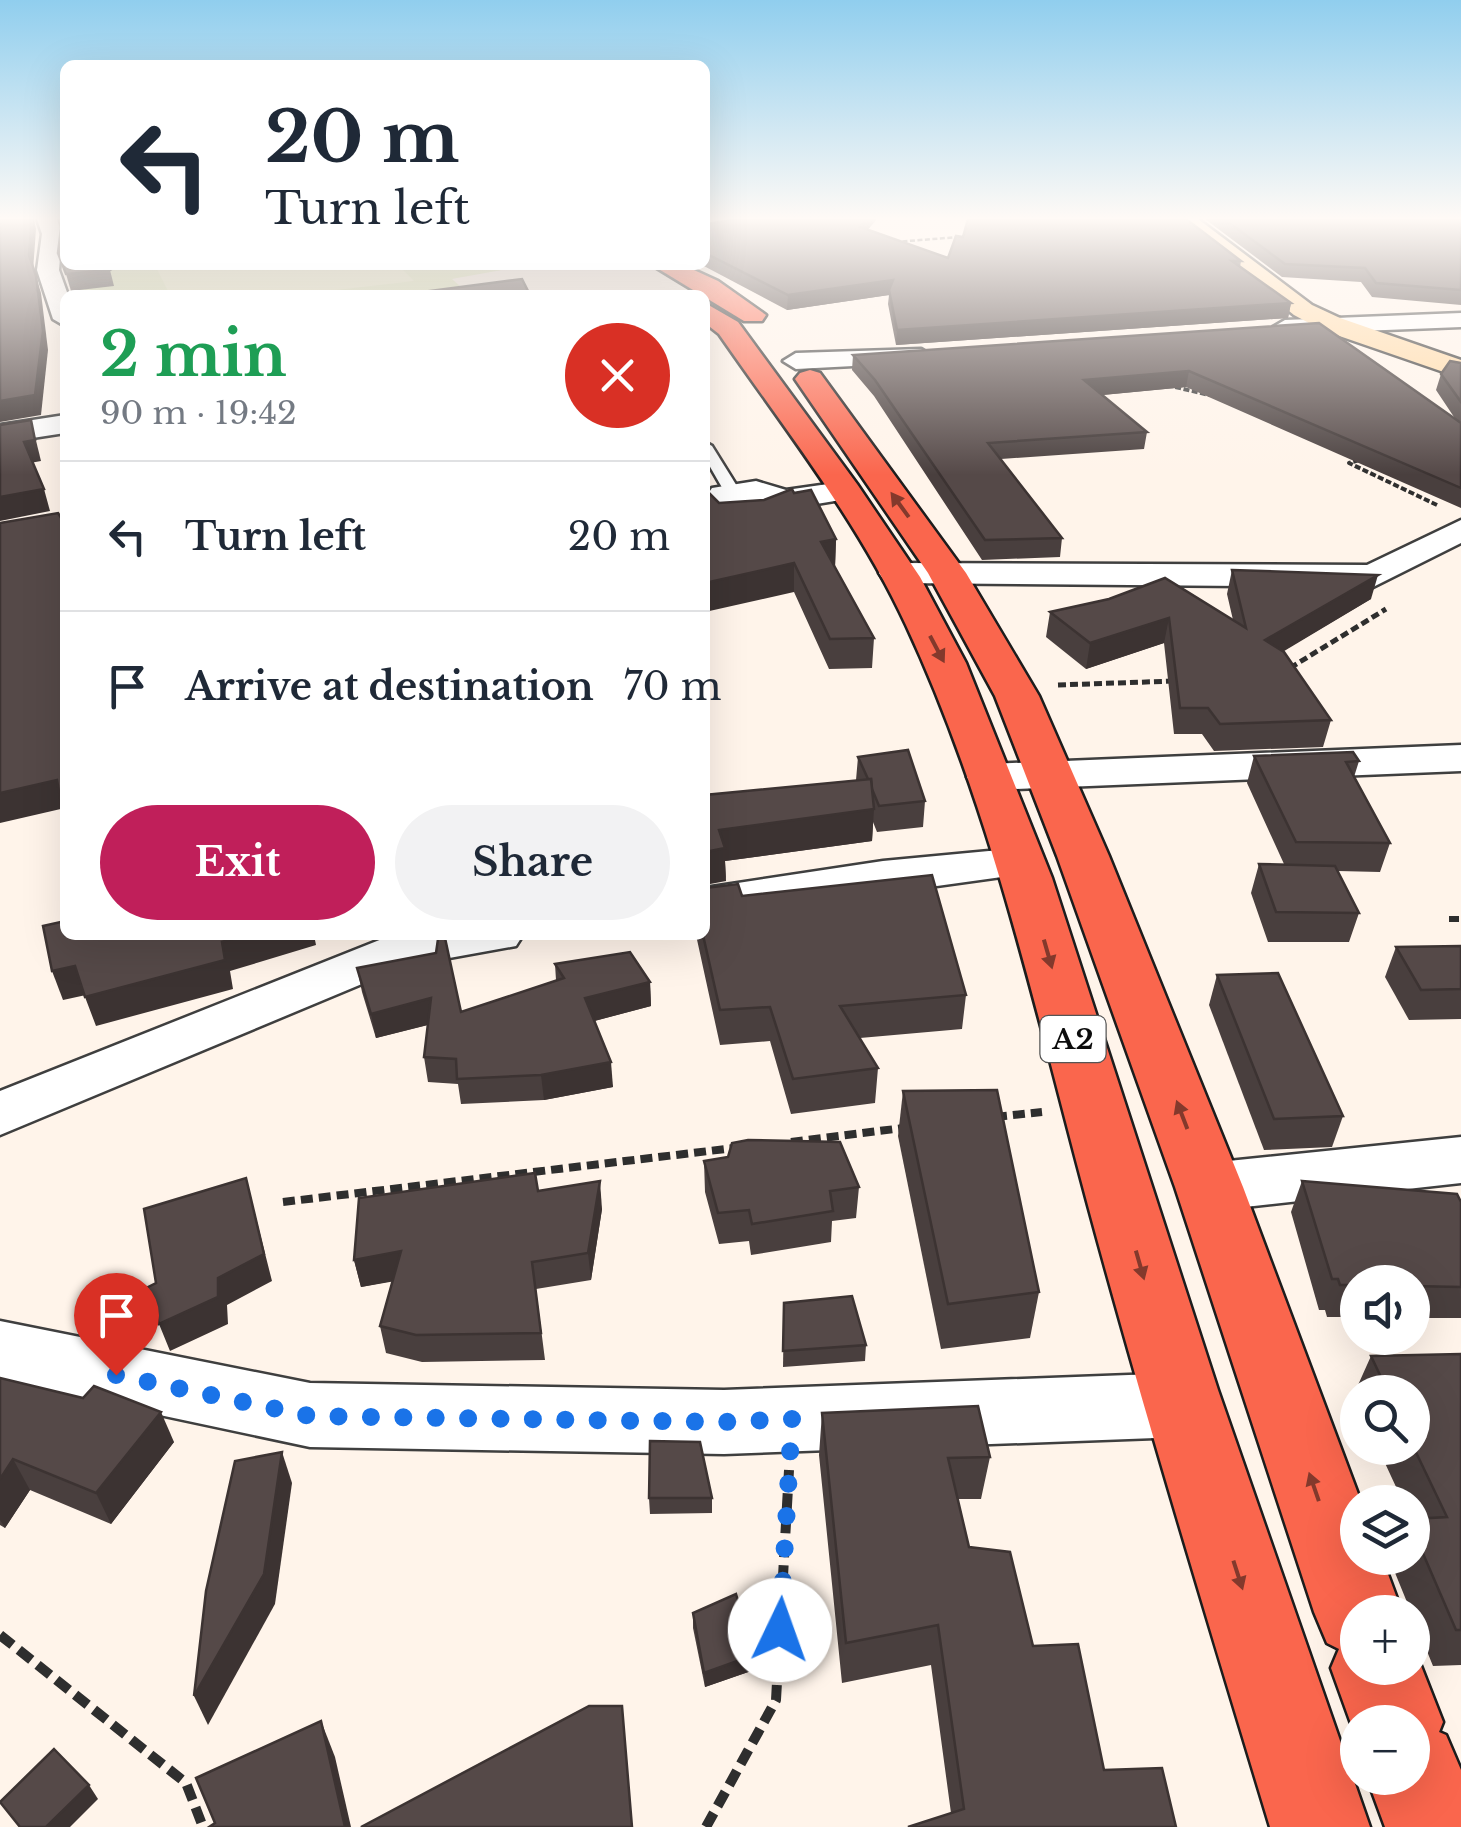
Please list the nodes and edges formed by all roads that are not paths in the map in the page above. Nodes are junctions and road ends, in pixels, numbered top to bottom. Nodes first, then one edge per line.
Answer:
1 (738, 304) edge
2 (1300, 304) edge
3 (1317, 304) edge
4 (1461, 320) edge
5 (710, 322) edge
6 (1344, 323) junction
7 (1257, 329) edge
8 (948, 356) edge
9 (1461, 359) edge
10 (796, 361) junction
11 (1461, 369) edge
12 (60, 425) edge
13 (0, 434) edge
14 (710, 455) edge
15 (842, 490) junction
16 (732, 492) joint
17 (1453, 520) edge
18 (921, 573) junction
19 (1461, 758) edge
20 (1050, 776) junction
21 (989, 777) junction
22 (1021, 862) junction
23 (710, 902) edge
24 (431, 940) edge
25 (391, 943) edge
26 (0, 1114) edge
27 (1461, 1160) edge
28 (1210, 1187) junction
29 (0, 1350) edge
30 (1182, 1405) junction
31 (1352, 1595) edge
32 (1422, 1795) edge
33 (1320, 1827) edge
34 (1434, 1827) edge

1 - 10 highway, A2
2 - 6 street
3 - 6 street
4 - 6 street
5 - 15 highway, A2
6 - 7 street
6 - 9 street
6 - 11 street
8 - 10 street
18 -> 10 highway, A2
12 - 13 street
14 - 16 lane
15 - 16 street
15 - 18 highway, A2
17 - 18 street
18 - 20 highway, A2
18 -> 21 highway, A2
19 - 20 street
20 - 21 street
28 -> 20 highway, A2
21 - 22 highway, A2
22 - 23 street
22 -> 30 highway, A2
24 - 25 street
25 - 26 street
27 - 28 street
31 -> 28 highway, A2
29 - 30 street
30 -> 33 highway, A2
32 - 34 highway

